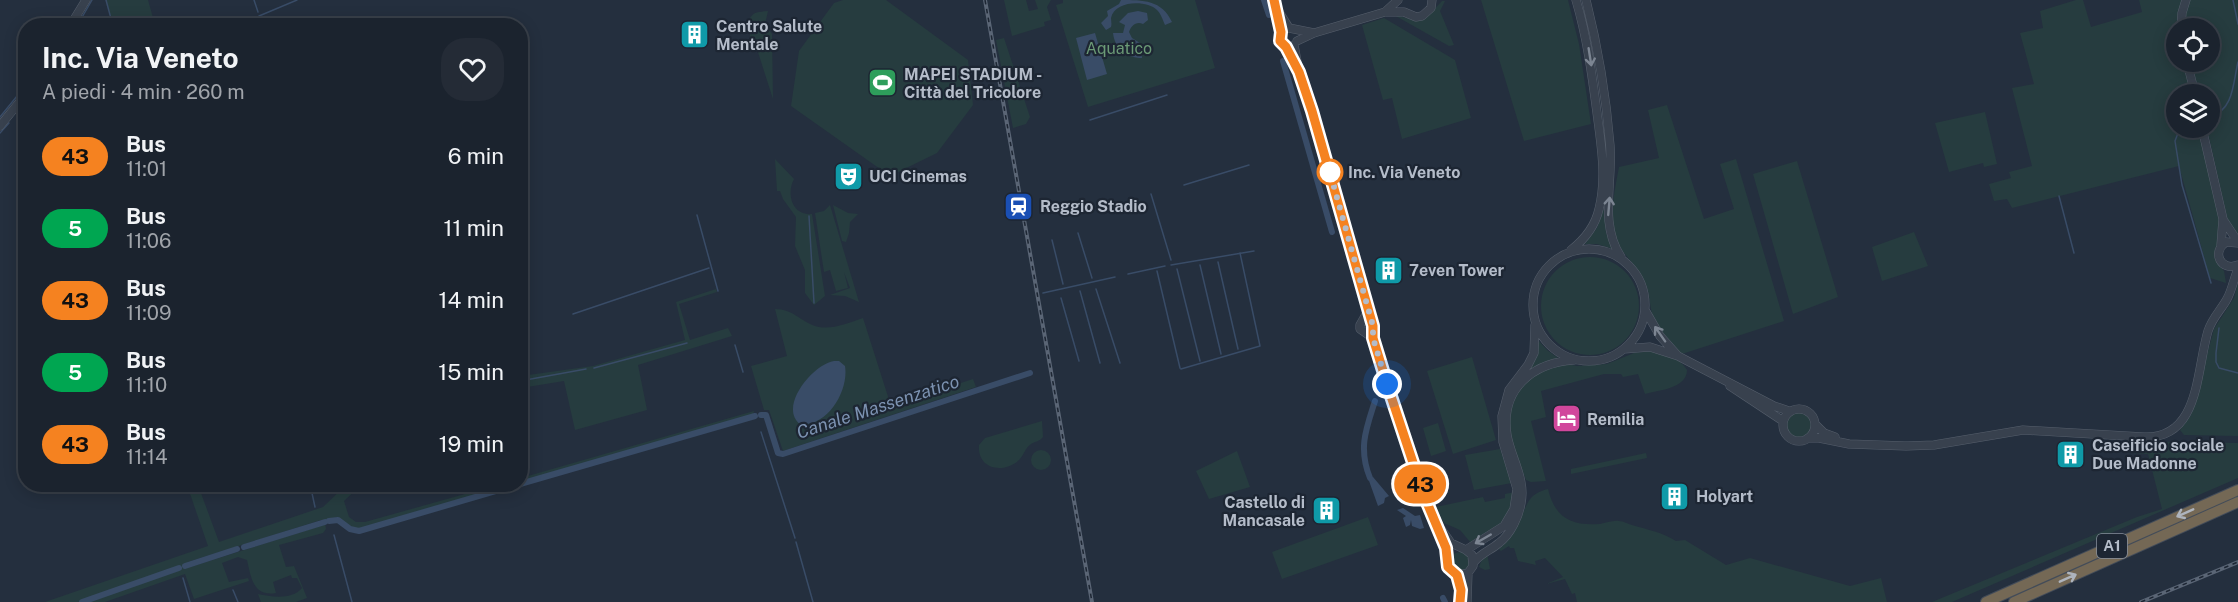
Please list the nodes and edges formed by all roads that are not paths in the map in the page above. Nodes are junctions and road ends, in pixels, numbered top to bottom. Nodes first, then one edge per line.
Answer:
1 (86, 0) edge
2 (1274, 0) edge
3 (1399, 0) edge
4 (1433, 0) edge
5 (1576, 0) edge
6 (1586, 0) edge
7 (2186, 0) edge
8 (1276, 9) junction
9 (1385, 12) junction
10 (1404, 12) junction
11 (75, 18) edge
12 (2182, 18) edge
13 (1292, 29) junction
14 (1281, 32) junction
15 (1314, 33) junction
16 (1293, 44) junction
17 (18, 104) edge
18 (0, 126) edge
19 (2204, 138) edge
20 (2223, 219) junction
21 (2238, 243) edge
22 (2221, 245) junction
23 (1564, 255) junction
24 (1624, 261) junction
25 (2225, 266) junction
26 (2238, 267) edge
27 (2232, 285) junction
28 (1645, 310) junction
29 (1535, 317) junction
30 (1623, 350) junction
31 (1678, 356) junction
32 (1579, 360) junction
33 (1726, 383) junction
34 (1789, 411) junction
35 (1783, 421) junction
36 (1815, 424) junction
37 (1808, 438) junction
38 (1856, 444) junction
39 (2238, 490) edge
40 (2238, 502) edge
41 (1432, 516) junction
42 (1463, 550) junction
43 (1448, 558) junction
44 (1474, 562) junction
45 (1468, 573) junction
46 (1457, 575) junction
47 (1460, 602) edge
48 (1467, 602) edge
49 (1986, 602) edge
50 (2014, 602) edge

1 - 11 street
2 - 8 street
3 - 9 street
3 - 10 street
4 - 10 street
5 -> 23 street
24 -> 6 street
7 - 12 street
8 - 13 street
8 - 14 street
9 - 10 street
9 - 15 street
13 - 14 street
13 - 15 street
13 - 16 street
14 - 16 street
15 - 16 street
16 - 41 street
17 - 18 street
19 - 20 street
20 - 21 street
20 - 22 street
21 - 22 street
22 - 25 street
23 - 24 street
23 - 29 street
24 - 28 street
25 - 26 street
25 - 27 street
26 - 27 street
27 - 38 street
28 - 30 street
31 -> 28 street
29 - 32 street
29 -> 42 street
30 - 31 street
30 - 32 street
31 - 33 street
32 - 44 street
33 - 34 street
33 - 35 street
34 - 35 street
34 - 36 street
35 - 37 street
36 - 37 street
36 - 38 street
37 - 38 street
39 -> 49 highway, A1
50 -> 40 highway, A1
41 - 42 street
41 - 43 street
42 - 43 street
42 - 44 street
43 - 46 street
44 - 45 street
45 - 46 street
45 - 48 street
46 - 47 street

